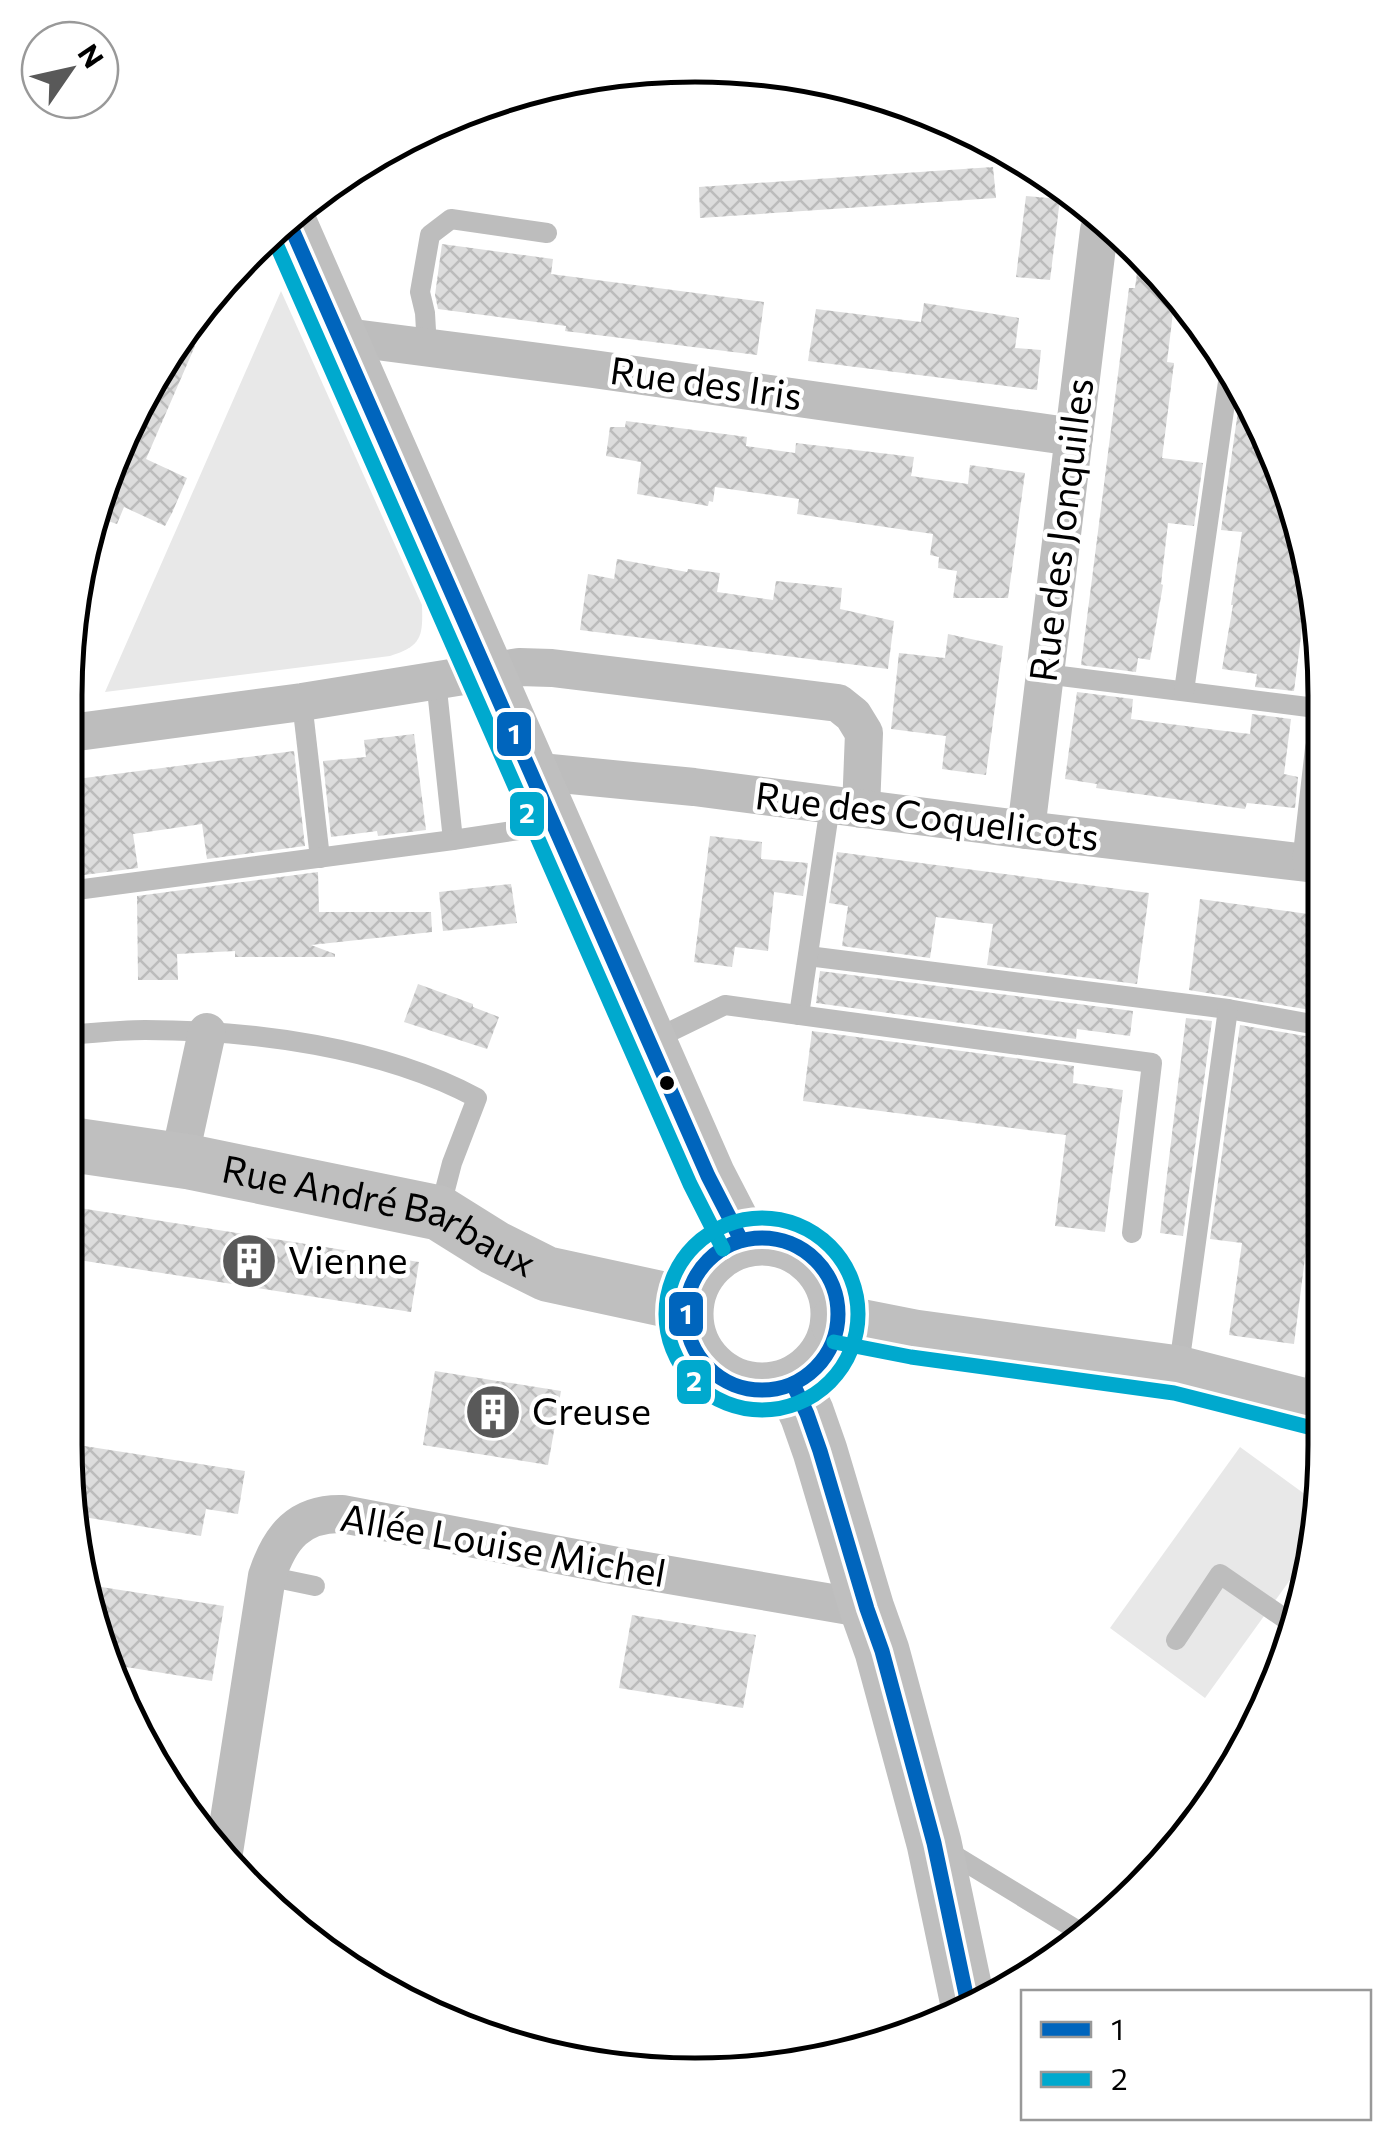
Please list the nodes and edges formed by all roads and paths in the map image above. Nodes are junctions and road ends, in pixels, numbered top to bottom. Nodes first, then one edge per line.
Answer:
1 (293, 233) edge
2 (548, 233) dead end
3 (1099, 235) edge
4 (338, 336) junction
5 (426, 348) junction
6 (1227, 391) edge
7 (1074, 437) junction
8 (1044, 674) junction
9 (461, 676) junction
10 (1184, 691) junction
11 (302, 702) junction
12 (1308, 707) edge
13 (83, 731) edge
14 (530, 771) junction
15 (846, 808) junction
16 (553, 824) junction
17 (1026, 830) junction
18 (453, 840) junction
19 (320, 858) junction
20 (1308, 863) edge
21 (83, 889) edge
22 (808, 956) junction
23 (1228, 1009) junction
24 (799, 1016) junction
25 (1308, 1023) edge
26 (207, 1032) junction
27 (83, 1034) edge
28 (649, 1042) junction
29 (83, 1146) edge
30 (178, 1160) junction
31 (439, 1213) junction
32 (1132, 1233) dead end
33 (741, 1240) junction
34 (686, 1304) junction
35 (838, 1322) junction
36 (1178, 1373) junction
37 (793, 1384) junction
38 (1308, 1390) edge
39 (267, 1576) junction
40 (315, 1586) dead end
41 (867, 1609) junction
42 (1283, 1618) edge
43 (1176, 1640) dead end
44 (226, 1838) edge
45 (934, 1842) junction
46 (1074, 1927) edge
47 (966, 1994) edge

1 - 4 street
2 - 5 lane
3 - 7 street, Rue des Jonquilles
4 - 5 street, Rue des Iris
4 - 9 street
5 - 7 street, Rue des Iris
6 - 10 lane
7 - 8 street, Rue des Jonquilles
8 - 10 lane
8 - 17 street, Rue des Jonquilles
9 - 11 street
9 - 14 street
9 - 15 street
9 - 18 lane
10 - 12 lane
11 - 13 street
11 - 19 lane
14 - 15 street, Rue des Coquelicots
14 - 16 street
15 - 17 street, Rue des Coquelicots
15 - 22 lane
16 - 18 lane
16 - 28 street
17 - 20 street, Rue des Coquelicots
18 - 19 lane
19 - 21 lane
22 - 23 lane
22 - 24 lane
23 - 25 lane
23 - 36 lane
24 - 28 lane
24 - 32 lane
26 - 27 lane
26 - 30 street
26 - 31 lane
28 - 33 street
29 - 30 street, Rue André Barbaux
30 - 31 street, Rue André Barbaux
31 - 34 street, Rue André Barbaux
33 - 34 street
33 - 35 street
34 - 37 street
35 - 36 street
35 - 37 street
36 - 38 street
37 - 41 street
39 - 40 lane
39 - 41 street, Allée Louise Michel
39 - 44 street, Allée Louise Michel
41 - 45 street
42 - 43 lane
45 - 46 lane
45 - 47 street

